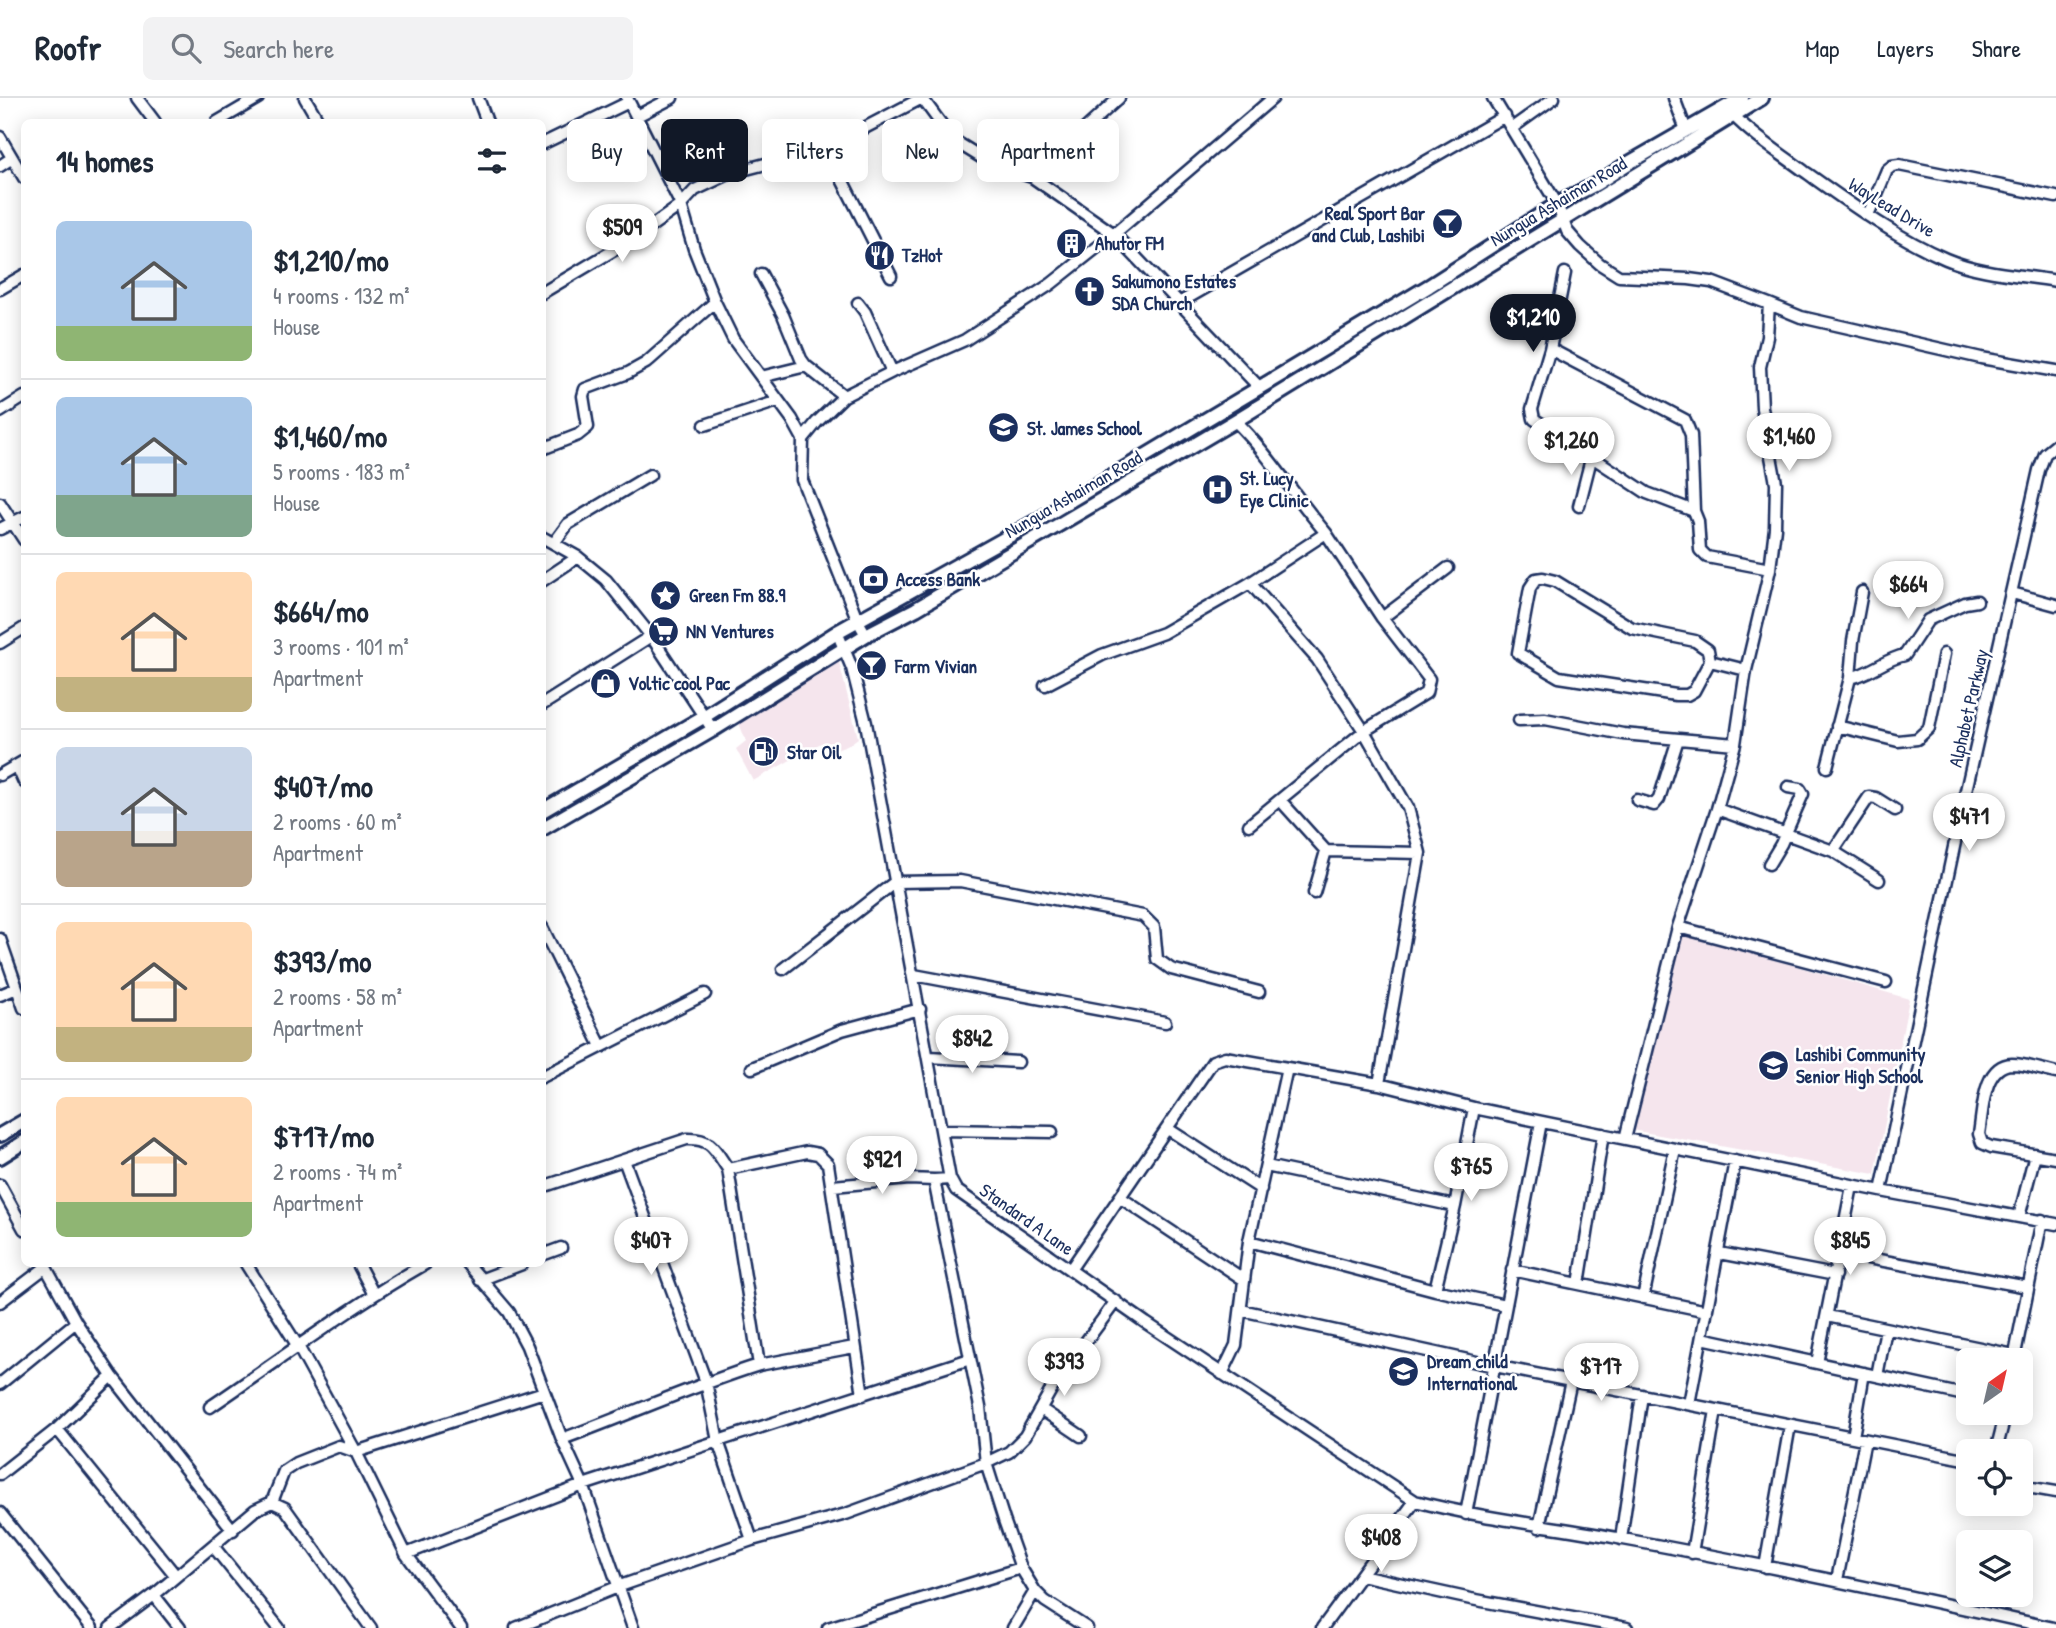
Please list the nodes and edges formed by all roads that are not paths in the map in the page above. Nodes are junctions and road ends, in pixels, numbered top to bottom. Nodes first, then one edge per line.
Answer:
1 (137, 98) edge
2 (258, 98) edge
3 (305, 98) edge
4 (478, 98) edge
5 (672, 98) edge
6 (922, 98) edge
7 (1119, 98) edge
8 (1273, 98) edge
9 (1493, 98) edge
10 (1554, 98) edge
11 (1674, 98) edge
12 (1742, 98) edge
13 (1762, 98) edge
14 (628, 100) edge
15 (1733, 115) junction
16 (637, 116) junction
17 (1505, 116) junction
18 (153, 119) edge
19 (222, 119) edge
20 (317, 119) edge
21 (486, 119) edge
22 (1096, 119) edge
23 (868, 126) edge
24 (1512, 128) junction
25 (1686, 130) junction
26 (0, 137) edge
27 (546, 142) edge
28 (977, 155) edge
29 (12, 158) junction
30 (762, 165) edge
31 (0, 166) edge
32 (21, 173) edge
33 (843, 182) edge
34 (1039, 182) edge
35 (2056, 197) edge
36 (1557, 204) junction
37 (681, 205) junction
38 (1868, 215) junction
39 (1563, 221) junction
40 (1114, 234) junction
41 (1565, 273) dead end
42 (761, 274) dead end
43 (891, 276) dead end
44 (21, 277) edge
45 (2056, 281) edge
46 (0, 289) edge
47 (546, 291) edge
48 (715, 302) junction
49 (858, 303) dead end
50 (1179, 303) junction
51 (1769, 304) junction
52 (1550, 349) junction
53 (806, 366) junction
54 (2056, 371) edge
55 (892, 372) junction
56 (761, 377) junction
57 (1259, 387) junction
58 (844, 396) junction
59 (21, 399) edge
60 (778, 401) junction
61 (0, 412) edge
62 (1235, 421) junction
63 (705, 425) dead end
64 (803, 439) junction
65 (2056, 445) edge
66 (546, 447) edge
67 (1592, 455) junction
68 (650, 475) dead end
69 (0, 503) edge
70 (1579, 506) dead end
71 (1694, 510) junction
72 (21, 519) edge
73 (13, 523) junction
74 (0, 530) edge
75 (1326, 533) junction
76 (21, 535) edge
77 (546, 539) edge
78 (554, 543) junction
79 (578, 558) junction
80 (1448, 568) dead end
81 (1770, 569) junction
82 (546, 578) edge
83 (1250, 583) junction
84 (1862, 592) dead end
85 (2012, 593) junction
86 (1977, 601) dead end
87 (2056, 605) edge
88 (1382, 618) junction
89 (858, 621) junction
90 (21, 630) edge
91 (837, 632) junction
92 (866, 635) junction
93 (651, 636) junction
94 (0, 643) edge
95 (845, 648) junction
96 (1944, 654) dead end
97 (1710, 661) junction
98 (1746, 670) junction
99 (1850, 678) junction
100 (1045, 685) dead end
101 (546, 702) edge
102 (705, 716) junction
103 (1519, 720) dead end
104 (1838, 726) junction
105 (713, 730) junction
106 (1364, 731) junction
107 (1678, 739) junction
108 (1735, 744) junction
109 (21, 763) edge
110 (1827, 767) dead end
111 (0, 775) edge
112 (1788, 787) dead end
113 (1280, 800) junction
114 (1637, 800) dead end
115 (546, 809) edge
116 (1717, 809) junction
117 (1895, 810) dead end
118 (1249, 825) dead end
119 (546, 827) edge
120 (1785, 834) junction
121 (1326, 851) junction
122 (1833, 852) junction
123 (1420, 853) junction
124 (1769, 864) dead end
125 (1879, 880) dead end
126 (895, 882) junction
127 (1314, 893) dead end
128 (1678, 927) junction
129 (546, 935) edge
130 (0, 939) edge
131 (783, 969) dead end
132 (914, 975) junction
133 (1886, 982) dead end
134 (20, 992) edge
135 (1259, 992) dead end
136 (0, 995) edge
137 (705, 995) dead end
138 (920, 1009) junction
139 (1165, 1022) dead end
140 (601, 1046) junction
141 (929, 1057) junction
142 (1018, 1062) dead end
143 (752, 1068) dead end
144 (1287, 1068) junction
145 (2056, 1073) edge
146 (546, 1075) edge
147 (1379, 1084) junction
148 (1474, 1108) junction
149 (1541, 1122) junction
150 (21, 1123) edge
151 (1168, 1129) junction
152 (943, 1130) junction
153 (1052, 1132) dead end
154 (1603, 1134) junction
155 (0, 1135) edge
156 (1625, 1139) junction
157 (21, 1144) edge
158 (1675, 1149) junction
159 (2035, 1154) junction
160 (0, 1157) edge
161 (2056, 1158) edge
162 (624, 1160) junction
163 (1735, 1161) junction
164 (1266, 1166) junction
165 (728, 1169) junction
166 (934, 1180) junction
167 (950, 1180) junction
168 (0, 1185) edge
169 (546, 1186) edge
170 (832, 1186) junction
171 (1852, 1186) junction
172 (1261, 1189) junction
173 (1881, 1191) junction
174 (1121, 1198) junction
175 (1455, 1206) junction
176 (2020, 1217) junction
177 (2042, 1220) junction
178 (21, 1224) edge
179 (2056, 1224) edge
180 (1249, 1241) junction
181 (561, 1248) dead end
182 (1719, 1253) junction
183 (1840, 1253) junction
184 (546, 1254) edge
185 (43, 1267) edge
186 (46, 1267) edge
187 (248, 1267) edge
188 (360, 1267) edge
189 (420, 1267) edge
190 (470, 1267) edge
191 (514, 1267) edge
192 (1070, 1270) junction
193 (1512, 1270) junction
194 (1835, 1275) junction
195 (1243, 1279) junction
196 (480, 1280) junction
197 (1579, 1284) junction
198 (2028, 1287) junction
199 (1435, 1290) junction
200 (373, 1293) junction
201 (1643, 1298) junction
202 (1116, 1301) junction
203 (0, 1302) edge
204 (1505, 1305) junction
205 (1241, 1310) junction
206 (1707, 1311) junction
207 (1827, 1317) junction
208 (76, 1322) junction
209 (1886, 1329) junction
210 (1702, 1338) junction
211 (854, 1347) junction
212 (299, 1348) junction
213 (1973, 1348) edge
214 (2016, 1348) edge
215 (970, 1359) junction
216 (1817, 1363) junction
217 (760, 1365) junction
218 (1495, 1366) junction
219 (1864, 1373) junction
220 (1222, 1374) junction
221 (111, 1376) junction
222 (1877, 1376) junction
223 (1571, 1381) junction
224 (706, 1382) junction
225 (0, 1384) edge
226 (544, 1392) junction
227 (1956, 1392) edge
228 (863, 1395) junction
229 (1642, 1395) junction
230 (1689, 1404) junction
231 (210, 1407) dead end
232 (1041, 1409) junction
233 (1716, 1410) junction
234 (1790, 1425) junction
235 (57, 1429) junction
236 (1081, 1436) dead end
237 (1853, 1437) junction
238 (562, 1439) junction
239 (1865, 1440) junction
240 (718, 1441) junction
241 (356, 1452) junction
242 (1956, 1458) edge
243 (986, 1463) junction
244 (1, 1472) edge
245 (583, 1485) junction
246 (2033, 1488) edge
247 (2056, 1492) edge
248 (1415, 1501) junction
249 (272, 1502) junction
250 (0, 1513) edge
251 (1466, 1514) junction
252 (1539, 1527) junction
253 (233, 1530) junction
254 (1621, 1539) junction
255 (752, 1540) junction
256 (213, 1546) junction
257 (1692, 1553) junction
258 (406, 1554) junction
259 (1765, 1567) junction
260 (1021, 1568) junction
261 (1360, 1575) junction
262 (176, 1576) junction
263 (1837, 1580) junction
264 (620, 1586) junction
265 (1035, 1591) junction
266 (153, 1595) junction
267 (92, 1628) edge
268 (110, 1628) edge
269 (180, 1628) edge
270 (279, 1628) edge
271 (371, 1628) edge
272 (461, 1628) edge
273 (516, 1628) edge
274 (634, 1628) edge
275 (828, 1628) edge
276 (1013, 1628) edge
277 (1087, 1628) edge
278 (1322, 1628) edge
279 (1627, 1628) edge
280 (2053, 1628) edge

1 - 18 street
2 - 19 street
3 - 20 street
4 - 21 street
5 - 16 street
6 - 23 street
6 - 28 street
7 - 22 street
8 - 40 street
9 - 17 street
10 - 24 street
11 - 25 street
12 - 25 main road, Nungua Ashaiman Road
13 - 15 main road, Nungua Ashaiman Road
14 - 16 street
14 - 27 street
15 - 38 street, WayLead Drive
15 - 39 main road, Nungua Ashaiman Road
16 - 37 street
17 - 24 street
17 - 50 street
24 - 36 street
25 - 36 main road, Nungua Ashaiman Road
26 - 29 street
29 - 31 street
29 - 32 street
30 - 37 street
33 - 43 street
34 - 40 street
35 - 38 street
36 - 39 street
36 - 57 main road, Nungua Ashaiman Road
37 - 47 street
37 - 48 street
38 - 45 street, WayLead Drive
39 - 51 street
39 - 62 main road, Nungua Ashaiman Road
40 - 50 street
40 - 55 street
41 - 52 street
42 - 53 street
44 - 46 street
48 - 56 street
48 - 66 street
49 - 55 street
50 - 57 street
51 - 54 street
51 - 81 street
52 - 67 street
52 - 71 street
53 - 56 street
53 - 58 street
55 - 58 street
56 - 60 street
57 - 89 main road, Nungua Ashaiman Road
58 - 64 street
59 - 61 street
60 - 63 street
60 - 64 street
62 - 75 street
62 - 92 main road, Nungua Ashaiman Road
64 - 89 street
65 - 85 street, Alphabet Parkway
67 - 70 street
67 - 71 street
68 - 78 street
69 - 73 street
71 - 81 street
72 - 73 street
73 - 74 street
73 - 76 street
75 - 83 street
75 - 88 street
77 - 78 street
78 - 79 street
79 - 82 street
79 - 93 street
80 - 88 street
81 - 98 street
83 - 100 street
83 - 106 street
84 - 99 street
85 - 87 street
85 - 173 street, Alphabet Parkway
86 - 99 street
88 - 106 street
89 - 91 main road, Nungua Ashaiman Road
89 - 92 street
90 - 94 street
91 - 95 street
91 - 102 main road, Nungua Ashaiman Road
92 - 95 main road, Nungua Ashaiman Road
93 - 101 street
93 - 102 street
95 - 105 main road, Nungua Ashaiman Road
95 - 126 street
96 - 104 street
97 - 97 street
97 - 98 street
98 - 108 street
99 - 104 street
102 - 105 street
102 - 115 main road, Nungua Ashaiman Road
103 - 107 street
104 - 110 street
105 - 119 main road, Nungua Ashaiman Road
106 - 113 street
106 - 123 street
107 - 108 street
107 - 114 street
108 - 116 street
109 - 111 street
112 - 120 street
113 - 118 street
113 - 121 street
116 - 120 street
116 - 128 street
117 - 122 street
120 - 122 street
120 - 124 street
121 - 123 street
121 - 127 street
122 - 125 street
123 - 147 street
126 - 131 street
126 - 132 street
126 - 135 street
128 - 133 street
128 - 156 street
129 - 140 street
130 - 134 street
132 - 138 street
132 - 139 street
134 - 136 street
137 - 140 street
138 - 141 street
138 - 143 street
140 - 146 street
141 - 142 street
141 - 152 street
144 - 147 street
144 - 151 street
144 - 164 street
145 - 159 street
147 - 148 street
148 - 149 street
148 - 175 street
149 - 154 street
149 - 193 street
150 - 155 main road
151 - 172 street
151 - 174 street
152 - 153 street
152 - 167 street
154 - 156 street
154 - 197 street
156 - 158 street
157 - 160 main road
158 - 163 street
158 - 201 street
159 - 161 street
159 - 176 street
162 - 165 street
162 - 169 street
162 - 224 street
163 - 171 street
163 - 182 street
164 - 172 street
164 - 175 street
165 - 170 street
165 - 217 street
166 - 167 street
166 - 170 street
166 - 215 street
167 - 192 street, Standard A Lane
168 - 178 street
170 - 211 street
171 - 173 street
171 - 183 street
172 - 180 street
173 - 176 street
174 - 192 street
174 - 195 street
175 - 199 street
176 - 177 street
177 - 179 street
177 - 198 street
180 - 195 street
180 - 199 street
181 - 184 street
182 - 194 street
182 - 206 street
183 - 194 street
183 - 198 street
185 - 203 street
186 - 208 street
187 - 212 street
188 - 200 street
189 - 200 street
190 - 196 street
191 - 196 street
192 - 202 street, Standard A Lane
193 - 197 street
193 - 204 street
194 - 207 street
195 - 205 street
196 - 226 street
197 - 201 street
198 - 214 street
199 - 204 street
200 - 212 street
201 - 206 street
202 - 220 street, Standard A Lane
202 - 232 street
204 - 218 street
205 - 218 street
205 - 220 street
206 - 210 street
207 - 209 street
207 - 216 street
208 - 221 street
208 - 225 street
209 - 213 street
209 - 222 street
210 - 216 street
210 - 230 street
211 - 217 street
211 - 228 street
212 - 231 street
212 - 241 street
215 - 228 street
215 - 243 street
216 - 219 street
217 - 224 street
218 - 223 street
218 - 251 street
219 - 222 street
219 - 237 street
220 - 248 street, Standard A Lane
221 - 235 street
221 - 253 street
222 - 227 street
223 - 229 street
223 - 252 street
224 - 238 street
224 - 240 street
226 - 238 street
226 - 241 street
228 - 240 street
229 - 230 street
229 - 254 street
230 - 233 street
232 - 236 street
232 - 243 street
233 - 234 street
233 - 257 street
234 - 237 street
234 - 259 street
235 - 244 street
235 - 262 street
237 - 239 street
238 - 245 street
239 - 242 street
239 - 263 street
240 - 245 street
240 - 255 street
241 - 249 street
241 - 258 street
243 - 255 street
243 - 260 street
245 - 258 street
245 - 264 street
246 - 247 street
248 - 251 street, Standard A Lane
248 - 261 street
249 - 253 street
249 - 271 street
250 - 267 street
251 - 252 street, Standard A Lane
252 - 254 street, Standard A Lane
253 - 256 street
254 - 257 street, Standard A Lane
255 - 264 street
256 - 262 street
256 - 270 street
257 - 259 street, Standard A Lane
258 - 272 street
259 - 263 street, Standard A Lane
260 - 265 street
260 - 275 street
261 - 278 street
261 - 279 street
262 - 266 street
263 - 280 street, Standard A Lane
264 - 273 street
264 - 274 street
265 - 276 street
265 - 277 street
266 - 268 street
266 - 269 street

